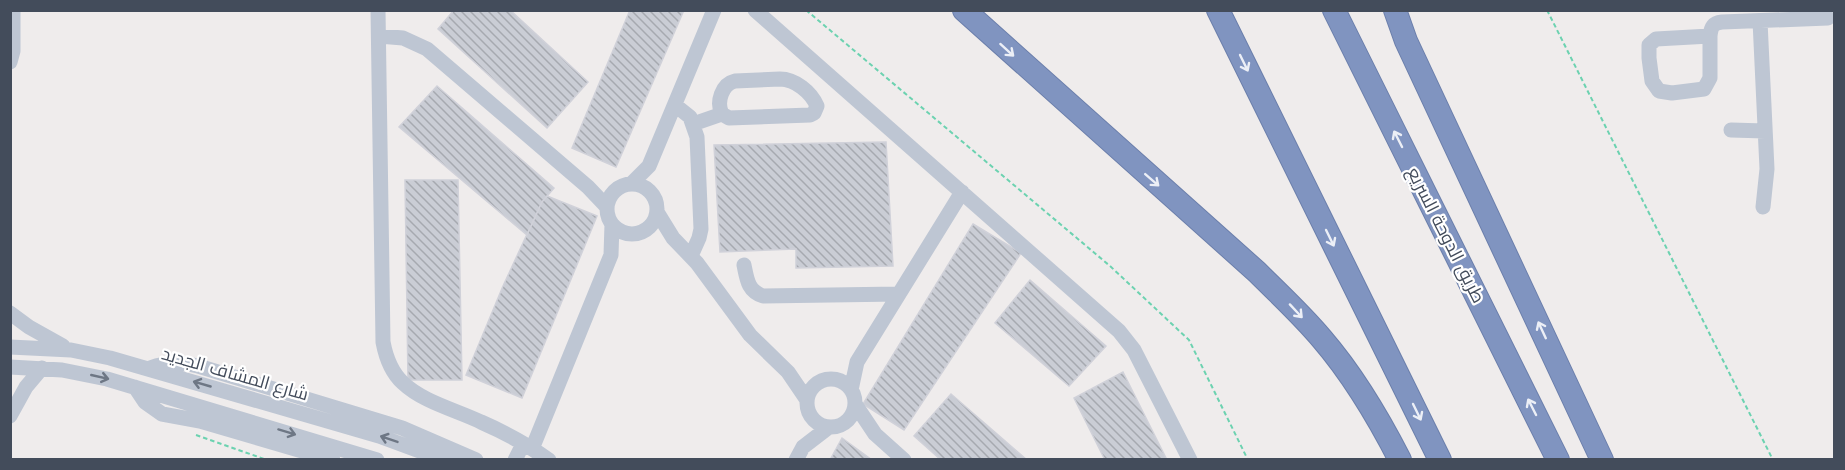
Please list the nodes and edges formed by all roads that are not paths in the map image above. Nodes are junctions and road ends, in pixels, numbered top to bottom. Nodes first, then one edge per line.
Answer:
1 (13, 10) edge
2 (378, 10) edge
3 (714, 10) edge
4 (755, 10) edge
5 (964, 10) edge
6 (1218, 10) edge
7 (1334, 10) edge
8 (1387, 10) edge
9 (1395, 10) edge
10 (1828, 18) edge
11 (1760, 21) junction
12 (379, 36) junction
13 (1710, 36) junction
14 (1406, 41) junction
15 (10, 62) edge
16 (675, 105) junction
17 (722, 114) junction
18 (693, 124) junction
19 (1731, 130) dead end
20 (1765, 131) junction
21 (649, 166) junction
22 (631, 184) junction
23 (588, 187) junction
24 (614, 191) junction
25 (962, 192) junction
26 (651, 193) junction
27 (607, 207) junction
28 (1763, 207) dead end
29 (657, 212) junction
30 (612, 224) junction
31 (641, 232) junction
32 (673, 238) junction
33 (611, 255) junction
34 (691, 256) junction
35 (744, 265) dead end
36 (899, 294) junction
37 (10, 313) edge
38 (10, 346) edge
39 (71, 350) junction
40 (857, 362) junction
41 (10, 367) edge
42 (42, 368) junction
43 (149, 369) junction
44 (788, 372) junction
45 (827, 380) junction
46 (135, 387) junction
47 (853, 397) junction
48 (808, 407) junction
49 (10, 416) edge
50 (835, 426) junction
51 (875, 434) junction
52 (800, 453) edge
53 (539, 454) edge
54 (333, 459) edge
55 (377, 459) edge
56 (444, 459) edge
57 (476, 459) edge
58 (515, 459) edge
59 (904, 459) edge
60 (1190, 459) edge
61 (1400, 459) edge
62 (1440, 459) edge
63 (1558, 459) edge
64 (1602, 459) edge

1 - 15 street
2 - 12 street
3 - 16 street
4 - 25 street
5 -> 61 highway
6 -> 62 highway
63 -> 7 highway, طريق الدوحة السريع
8 - 14 highway
9 - 14 highway
10 - 11 street
11 - 13 street
11 - 20 street
12 - 23 street
12 - 53 street
13 - 13 street
64 -> 14 highway
16 - 18 street
16 - 21 street
17 - 17 street
17 - 18 street
18 - 34 street
19 - 20 street
20 - 28 street
21 - 22 street
21 - 26 street
22 - 24 street
22 - 26 street
23 - 24 street
23 - 27 street
24 - 27 street
25 - 36 street
25 - 60 street
26 - 29 street
27 - 30 street
29 - 31 street
29 - 32 street
30 - 31 street
30 - 33 street
31 - 32 street
31 - 33 street
32 - 34 street
33 - 53 street
34 - 44 street
35 - 36 street
36 - 40 street
37 - 39 street
38 - 39 street, شارع المشاف الجديد
39 - 43 street, شارع المشاف الجديد
40 - 45 street
40 - 47 street
41 - 42 street
42 -> 46 street
42 - 49 street
56 -> 43 street, شارع المشاف الجديد
43 - 57 street
44 - 45 street
44 - 48 street
45 - 47 street
45 - 48 street
46 - 54 street
46 -> 55 street
47 - 50 street
47 - 51 street
48 - 50 street
48 - 52 street
50 - 51 street
50 - 52 street
51 - 59 street
53 - 58 street

